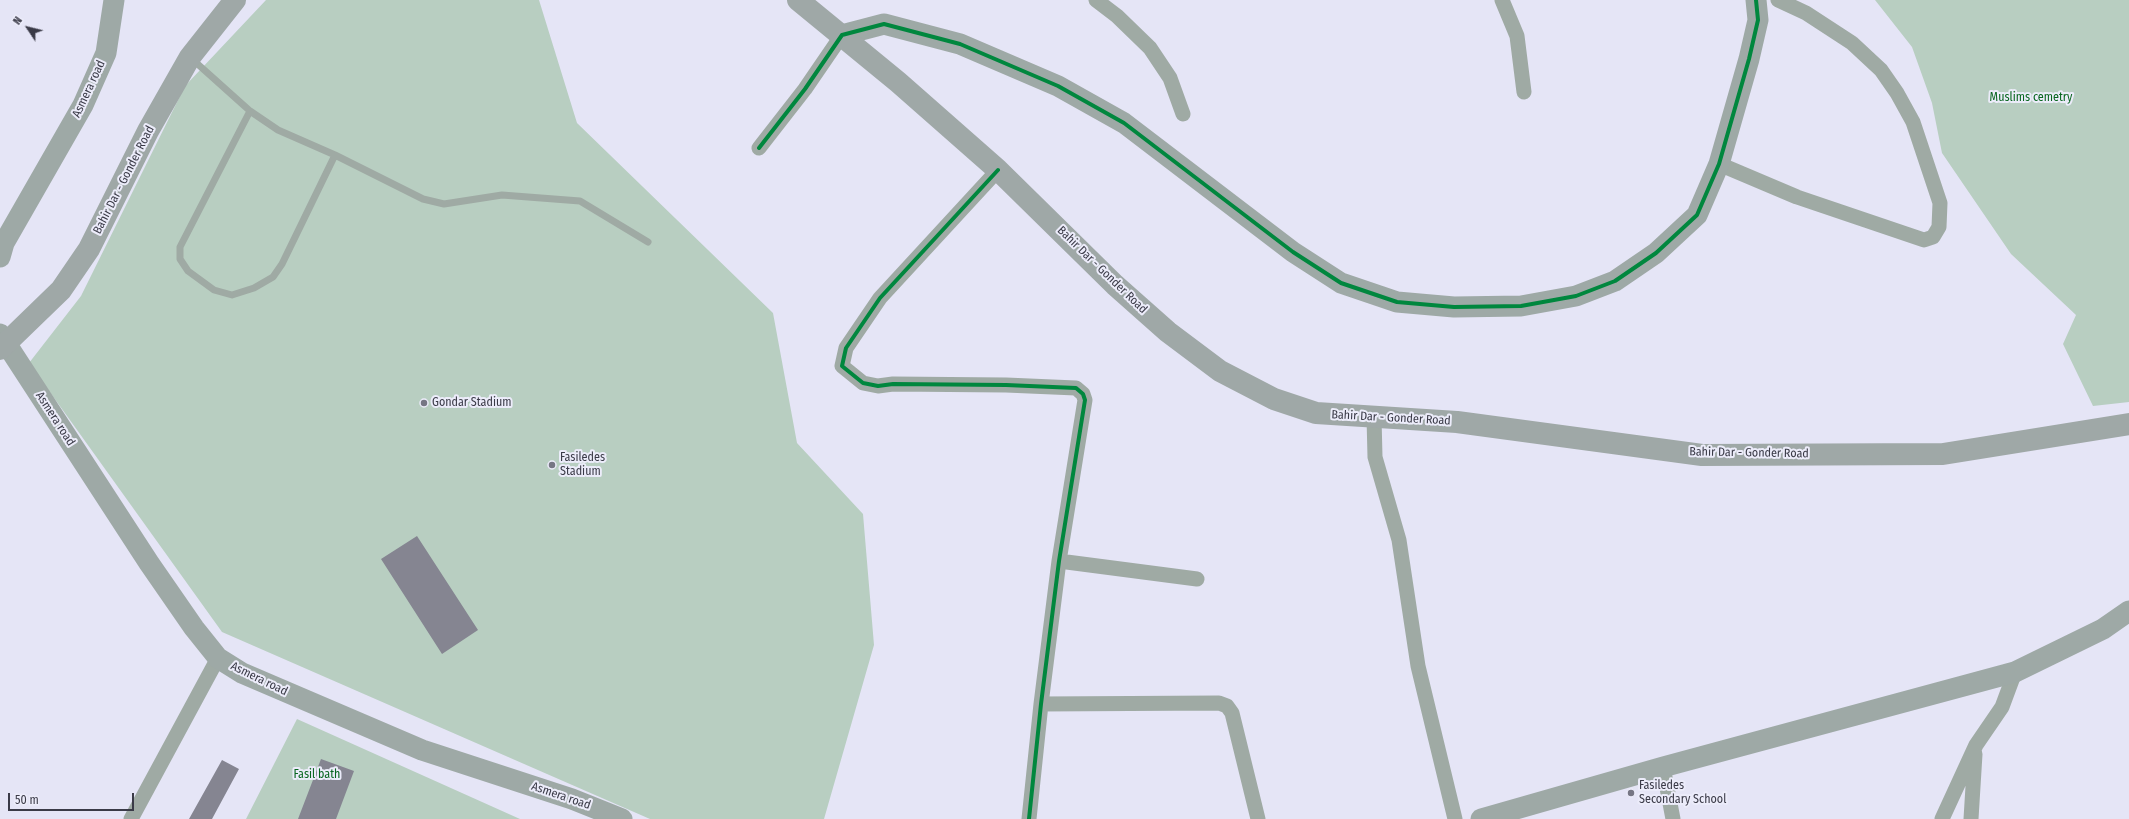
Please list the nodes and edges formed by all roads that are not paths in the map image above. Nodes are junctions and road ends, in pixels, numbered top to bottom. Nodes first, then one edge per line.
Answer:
1 (114, 0) edge
2 (235, 0) edge
3 (798, 0) edge
4 (1096, 0) edge
5 (1502, 0) edge
6 (1756, 0) edge
7 (1778, 0) edge
8 (842, 35) junction
9 (190, 57) junction
10 (1524, 92) dead end
11 (250, 111) junction
12 (1183, 114) dead end
13 (759, 148) dead end
14 (335, 155) junction
15 (1719, 164) junction
16 (998, 170) junction
17 (648, 242) dead end
18 (0, 257) edge
19 (2, 342) edge
20 (1374, 416) junction
21 (2129, 424) edge
22 (1059, 561) junction
23 (1197, 579) dead end
24 (2129, 611) edge
25 (218, 658) junction
26 (2015, 672) junction
27 (1041, 704) junction
28 (1976, 745) junction
29 (1662, 767) junction
30 (131, 819) edge
31 (622, 819) edge
32 (1029, 819) edge
33 (1258, 819) edge
34 (1455, 819) edge
35 (1480, 819) edge
36 (1673, 819) edge
37 (1942, 819) edge
38 (1971, 819) edge

1 - 18 street, Asmera road
2 - 9 highway, Bahir Dar - Gonder Road
3 - 8 highway, Bahir Dar - Gonder Road
4 - 12 street
5 - 10 street
6 - 15 street
7 - 15 street
8 - 13 street
8 - 15 street
8 - 16 highway, Bahir Dar - Gonder Road
9 - 11 lane
9 - 19 highway, Bahir Dar - Gonder Road
11 - 14 lane
11 - 14 lane
14 - 17 lane
16 - 20 highway, Bahir Dar - Gonder Road
16 - 22 street
19 - 25 street, Asmera road
20 - 21 highway, Bahir Dar - Gonder Road
20 - 34 street
22 - 23 street
22 - 27 street
24 - 26 street
25 - 30 street
25 - 31 street, Asmera road
26 - 28 street
26 - 29 street
27 - 32 street
27 - 33 street
28 - 37 street
28 - 38 street
29 - 35 street
29 - 36 street

